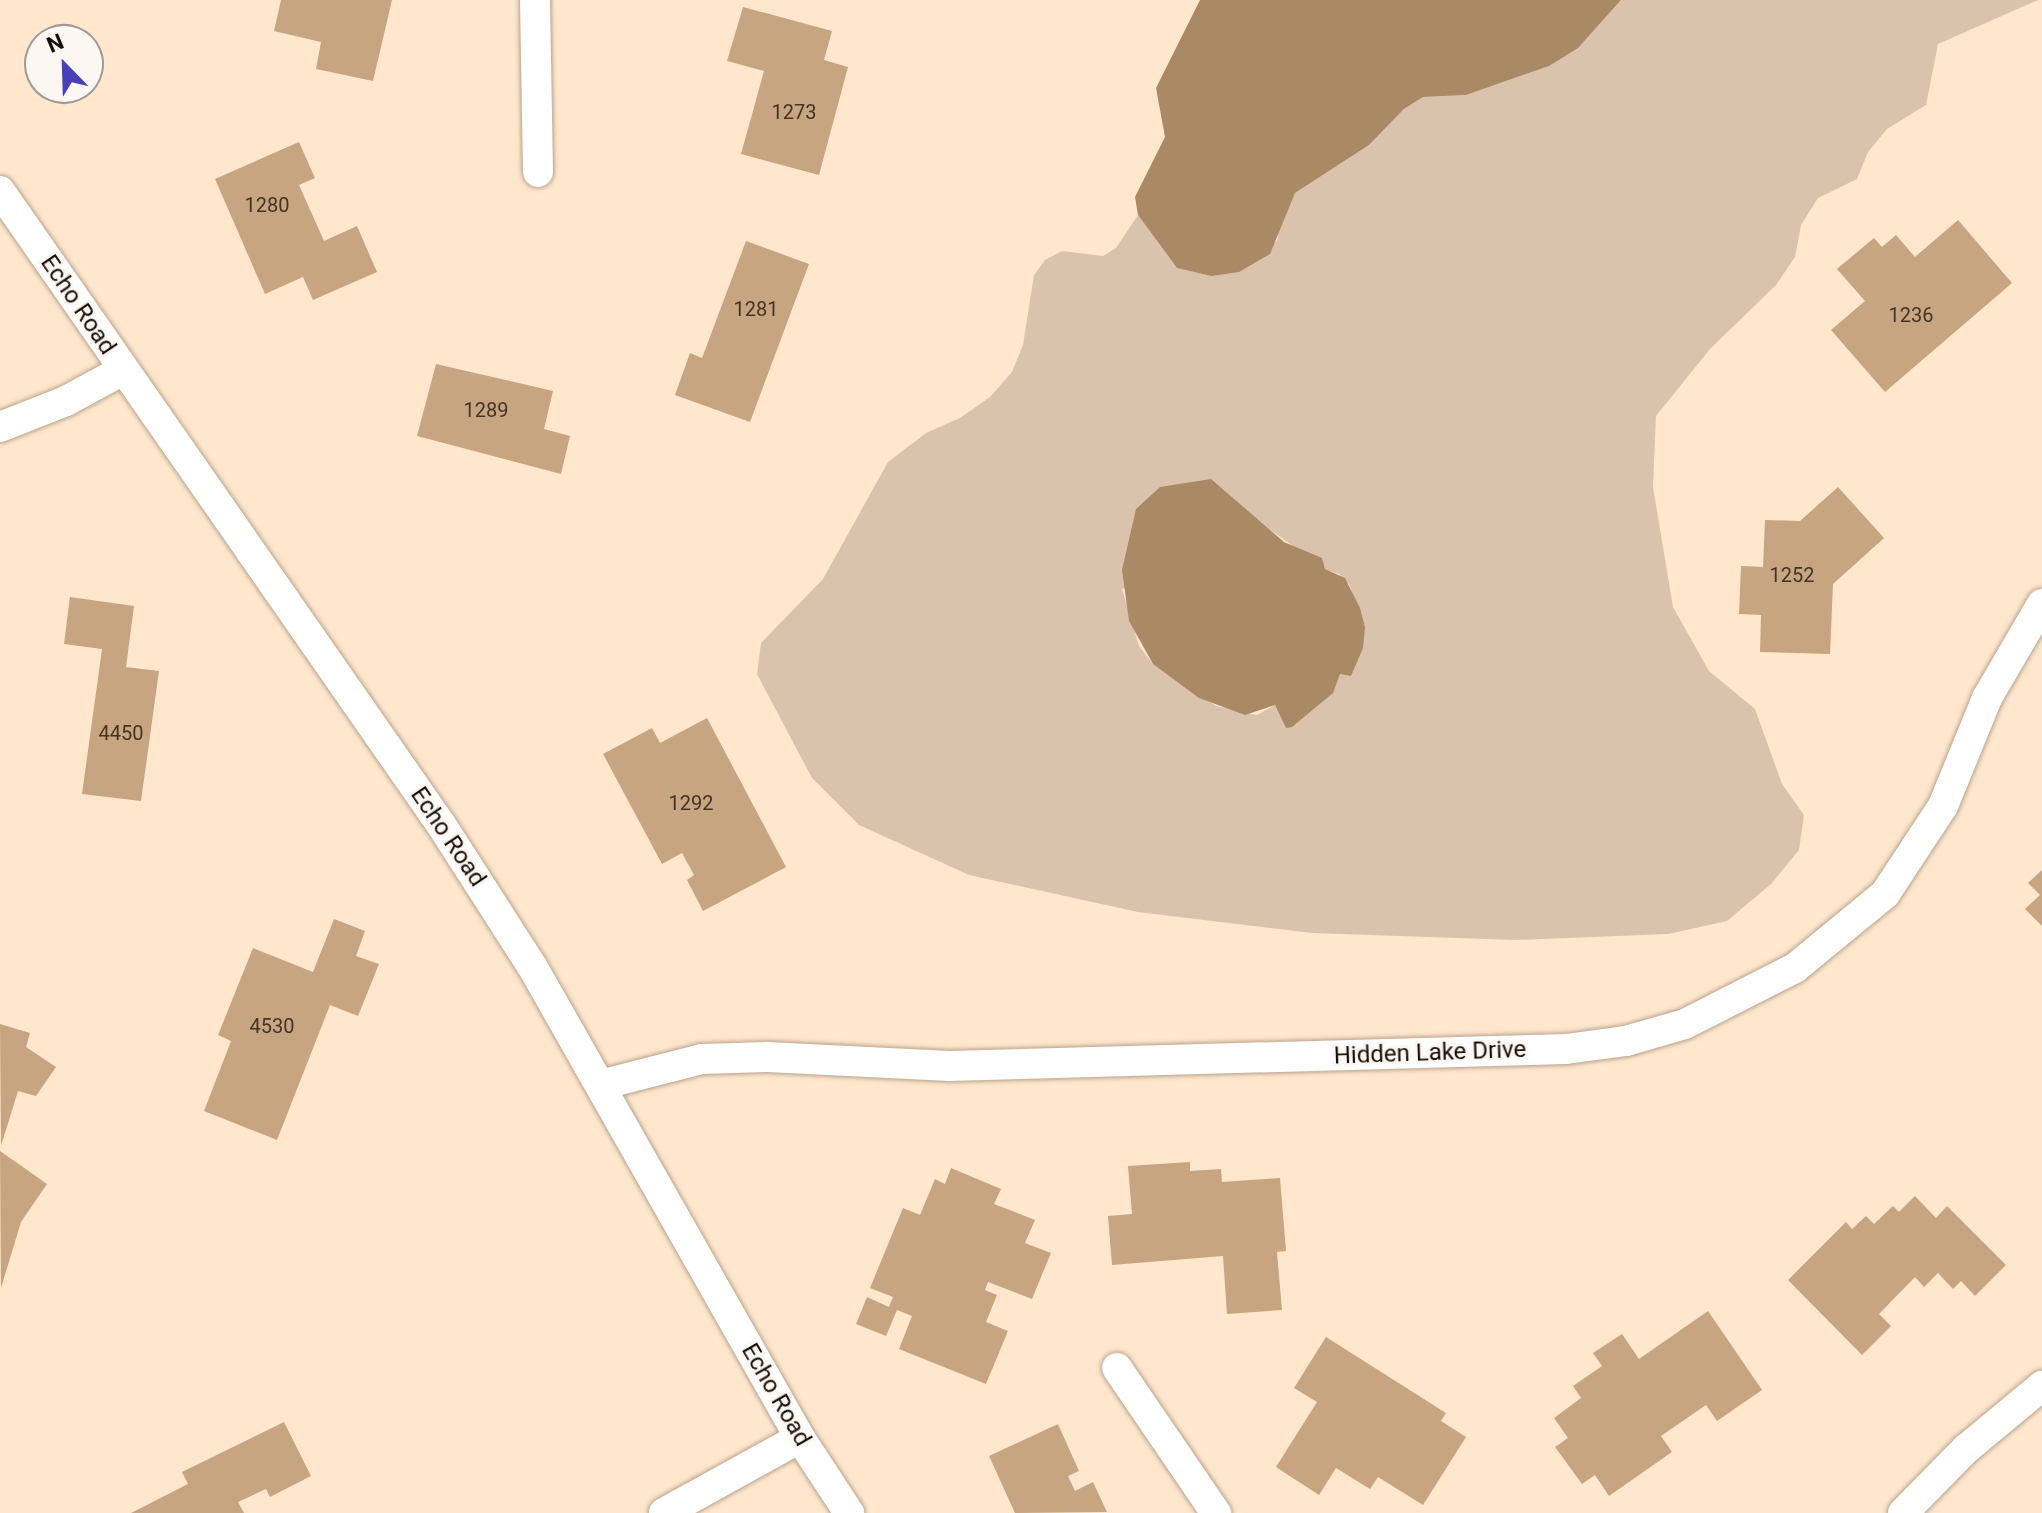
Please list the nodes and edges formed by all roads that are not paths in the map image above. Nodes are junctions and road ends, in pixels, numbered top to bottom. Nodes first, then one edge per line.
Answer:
1 (535, 0) edge
2 (538, 172) dead end
3 (0, 191) edge
4 (123, 370) junction
5 (0, 427) edge
6 (2042, 604) edge
7 (604, 1084) junction
8 (1117, 1368) dead end
9 (2042, 1386) edge
10 (800, 1438) junction
11 (664, 1513) edge
12 (849, 1513) edge
13 (1216, 1513) edge
14 (1903, 1513) edge

1 - 2 street
3 - 4 street, Echo Road
4 - 5 street
4 - 7 street, Echo Road
6 - 7 street, Hidden Lake Drive
7 - 10 street, Echo Road
8 - 13 street
9 - 14 street
10 - 11 street
10 - 12 street, Echo Road

